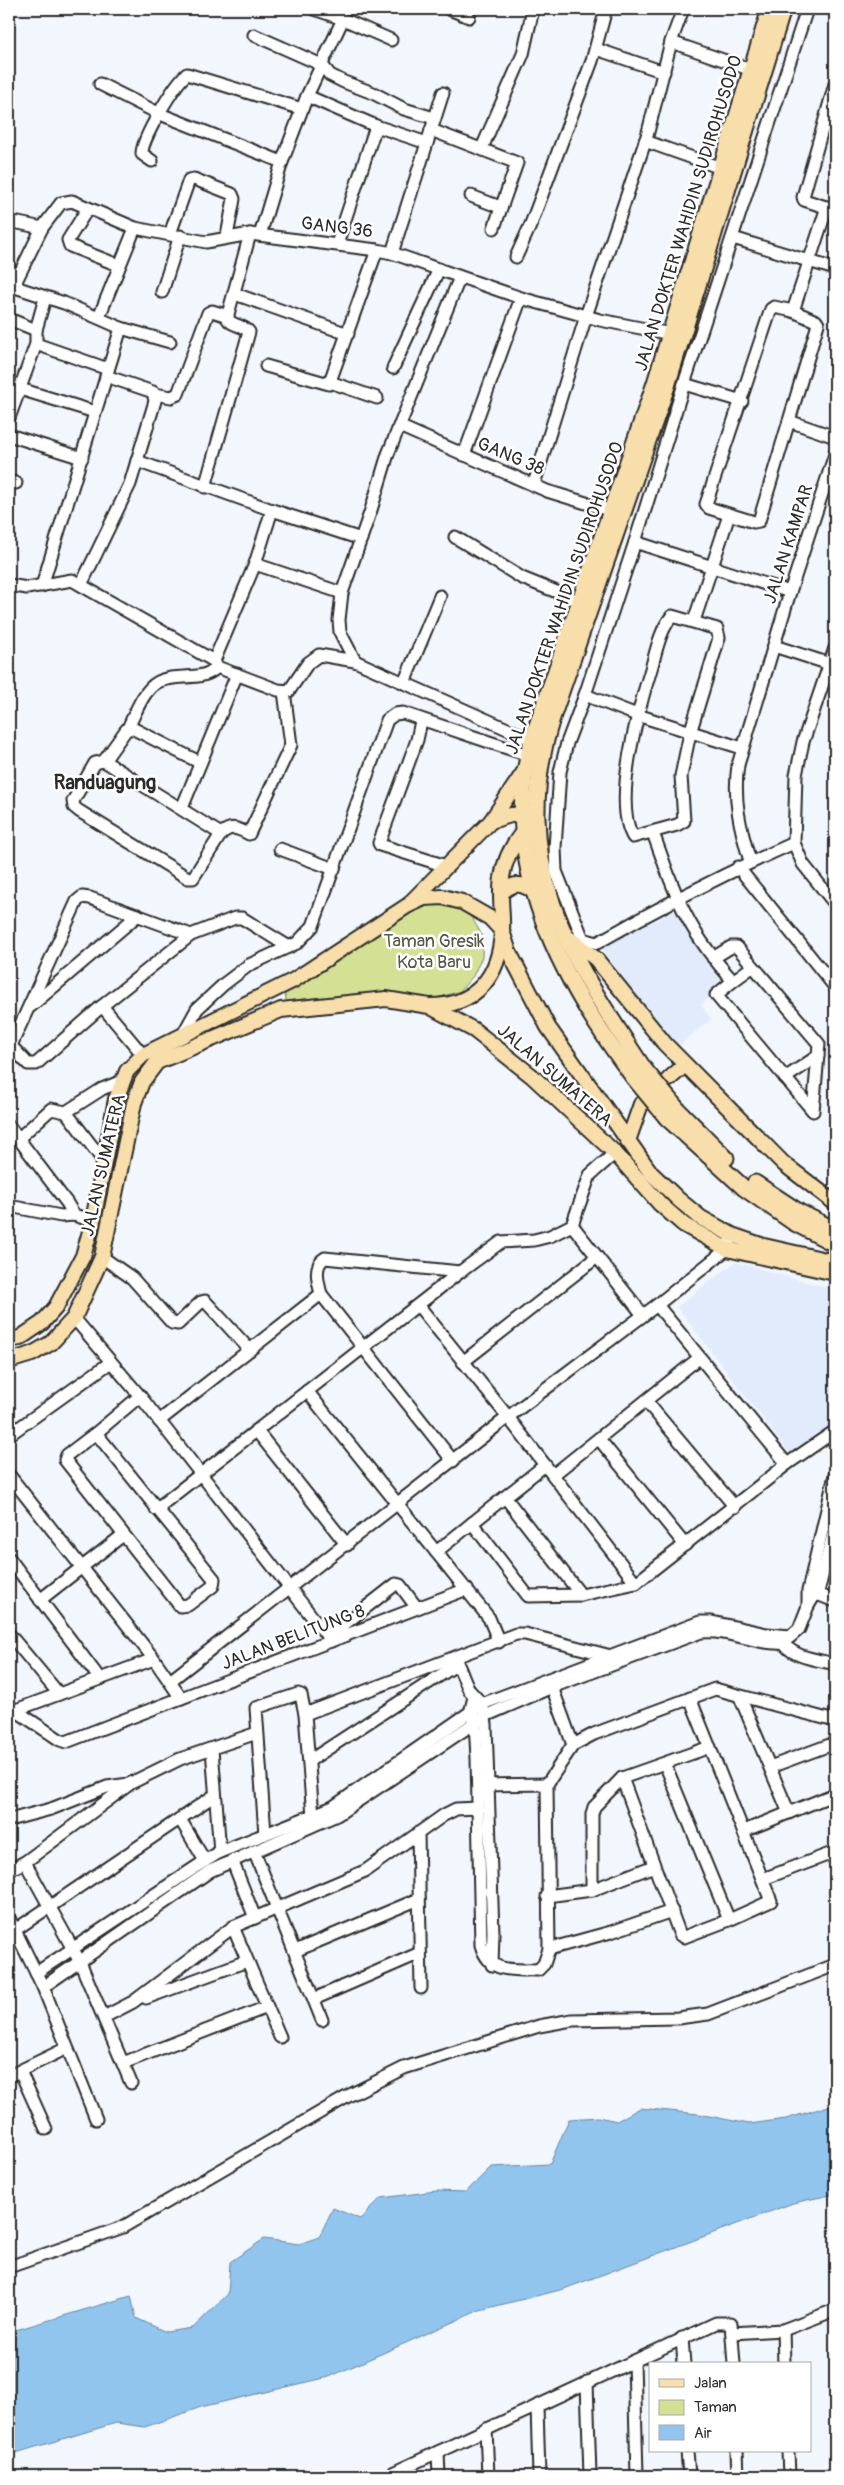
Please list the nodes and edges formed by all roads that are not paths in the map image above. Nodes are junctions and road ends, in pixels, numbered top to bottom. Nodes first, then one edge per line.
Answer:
1 (314, 9) edge
2 (449, 9) edge
3 (532, 9) edge
4 (606, 9) edge
5 (683, 9) edge
6 (770, 9) edge
7 (783, 9) edge
8 (807, 9) edge
9 (469, 17) dead end
10 (343, 20) junction
11 (254, 35) dead end
12 (391, 40) dead end
13 (671, 42) junction
14 (596, 49) junction
15 (322, 65) junction
16 (752, 70) junction
17 (664, 72) junction
18 (100, 84) dead end
19 (835, 84) edge
20 (443, 93) dead end
21 (307, 96) junction
22 (302, 109) junction
23 (160, 114) junction
24 (434, 118) junction
25 (376, 126) junction
26 (431, 130) junction
27 (646, 139) junction
28 (426, 143) junction
29 (482, 148) junction
30 (152, 161) dead end
31 (282, 162) junction
32 (722, 166) junction
33 (471, 196) dead end
34 (500, 207) junction
35 (88, 208) junction
36 (831, 208) edge
37 (9, 221) edge
38 (42, 228) junction
39 (135, 228) junction
40 (494, 228) dead end
41 (255, 234) junction
42 (175, 235) junction
43 (227, 236) junction
44 (733, 238) junction
45 (337, 244) junction
46 (378, 250) junction
47 (392, 253) junction
48 (516, 257) dead end
49 (810, 261) junction
50 (118, 265) junction
51 (439, 269) junction
52 (835, 269) edge
53 (9, 270) edge
54 (460, 277) junction
55 (16, 282) junction
56 (162, 292) dead end
57 (235, 294) junction
58 (45, 298) junction
59 (521, 298) junction
60 (793, 312) junction
61 (228, 316) junction
62 (586, 316) junction
63 (99, 317) junction
64 (9, 319) edge
65 (121, 328) junction
66 (36, 330) junction
67 (348, 334) junction
68 (671, 334) junction
69 (170, 342) dead end
70 (36, 344) junction
71 (266, 366) dead end
72 (393, 368) dead end
73 (107, 373) junction
74 (330, 382) junction
75 (684, 384) junction
76 (16, 392) edge
77 (154, 394) junction
78 (377, 398) dead end
79 (742, 401) junction
80 (96, 412) junction
81 (9, 418) edge
82 (789, 421) junction
83 (398, 426) junction
84 (9, 435) edge
85 (835, 437) edge
86 (835, 454) edge
87 (464, 455) junction
88 (82, 458) junction
89 (137, 461) junction
90 (632, 472) junction
91 (534, 484) junction
92 (205, 487) junction
93 (272, 510) junction
94 (612, 512) junction
95 (729, 516) junction
96 (455, 537) dead end
97 (361, 539) junction
98 (636, 542) junction
99 (255, 564) junction
100 (713, 568) junction
101 (9, 585) edge
102 (81, 585) junction
103 (42, 586) junction
104 (790, 592) junction
105 (342, 593) junction
106 (440, 596) dead end
107 (579, 601) junction
108 (694, 621) junction
109 (774, 646) junction
110 (835, 648) edge
111 (355, 661) junction
112 (216, 664) junction
113 (830, 664) junction
114 (237, 674) junction
115 (404, 683) junction
116 (284, 691) junction
117 (585, 695) junction
118 (637, 716) junction
119 (421, 721) junction
120 (128, 728) junction
121 (690, 733) junction
122 (532, 740) junction
123 (742, 748) junction
124 (104, 761) junction
125 (199, 762) junction
126 (527, 763) junction
127 (182, 808) junction
128 (529, 814) junction
129 (491, 821) junction
130 (529, 832) junction
131 (653, 833) junction
132 (221, 834) junction
133 (794, 843) junction
134 (280, 850) dead end
135 (750, 861) junction
136 (446, 866) junction
137 (738, 867) junction
138 (334, 869) junction
139 (533, 891) junction
140 (501, 894) junction
141 (677, 897) junction
142 (835, 904) edge
143 (407, 906) junction
144 (138, 916) junction
145 (502, 931) junction
146 (191, 935) junction
147 (565, 935) junction
148 (597, 943) junction
149 (289, 947) junction
150 (713, 958) junction
151 (752, 967) junction
152 (607, 971) junction
153 (733, 981) junction
154 (835, 987) edge
155 (102, 1006) junction
156 (429, 1006) junction
157 (240, 1007) junction
158 (28, 1008) junction
159 (247, 1024) junction
160 (182, 1036) junction
161 (10, 1048) edge
162 (143, 1055) junction
163 (818, 1056) junction
164 (685, 1065) junction
165 (639, 1073) junction
166 (785, 1078) junction
167 (669, 1079) dead end
168 (122, 1081) junction
169 (642, 1104) dead end
170 (66, 1112) junction
171 (672, 1114) junction
172 (9, 1126) edge
173 (19, 1138) junction
174 (628, 1142) junction
175 (615, 1153) junction
176 (106, 1163) junction
177 (835, 1203) edge
178 (9, 1206) edge
179 (74, 1215) junction
180 (94, 1221) junction
181 (572, 1225) junction
182 (835, 1230) edge
183 (732, 1234) junction
184 (835, 1244) edge
185 (727, 1249) junction
186 (102, 1257) junction
187 (597, 1257) junction
188 (835, 1262) edge
189 (460, 1272) junction
190 (835, 1273) edge
191 (321, 1294) junction
192 (418, 1305) junction
193 (657, 1305) junction
194 (643, 1315) junction
195 (74, 1318) junction
196 (9, 1340) edge
197 (362, 1348) junction
198 (250, 1350) junction
199 (699, 1358) junction
200 (9, 1361) edge
201 (112, 1362) junction
202 (463, 1362) junction
203 (307, 1391) junction
204 (140, 1396) junction
205 (646, 1400) junction
206 (508, 1417) junction
207 (159, 1420) junction
208 (256, 1430) junction
209 (835, 1431) edge
210 (96, 1433) junction
211 (9, 1435) edge
212 (599, 1438) junction
213 (453, 1461) junction
214 (787, 1464) junction
215 (545, 1465) junction
216 (201, 1474) junction
217 (835, 1474) edge
218 (9, 1475) edge
219 (553, 1475) junction
220 (505, 1497) junction
221 (397, 1506) junction
222 (735, 1507) junction
223 (156, 1509) junction
224 (472, 1523) junction
225 (835, 1527) edge
226 (123, 1535) junction
227 (347, 1545) junction
228 (685, 1545) junction
229 (436, 1552) junction
230 (9, 1558) edge
231 (82, 1568) junction
232 (636, 1583) junction
233 (291, 1589) junction
234 (467, 1589) junction
235 (812, 1592) junction
236 (581, 1595) junction
237 (40, 1600) junction
238 (835, 1601) edge
239 (417, 1608) junction
240 (785, 1638) junction
241 (330, 1639) junction
242 (11, 1642) edge
243 (499, 1642) junction
244 (611, 1656) junction
245 (154, 1659) junction
246 (456, 1661) junction
247 (835, 1664) edge
248 (100, 1679) junction
249 (170, 1680) junction
250 (552, 1687) junction
251 (59, 1694) junction
252 (740, 1697) junction
253 (180, 1698) junction
254 (690, 1698) junction
255 (478, 1700) junction
256 (11, 1709) edge
257 (471, 1709) junction
258 (305, 1714) junction
259 (485, 1716) junction
260 (834, 1717) edge
261 (475, 1722) junction
262 (257, 1732) junction
263 (835, 1743) edge
264 (573, 1745) junction
265 (710, 1747) junction
266 (212, 1749) junction
267 (309, 1761) junction
268 (665, 1764) junction
269 (770, 1766) junction
270 (622, 1778) junction
271 (131, 1783) junction
272 (547, 1784) junction
273 (483, 1785) junction
274 (835, 1794) edge
275 (215, 1795) junction
276 (478, 1808) junction
277 (789, 1813) junction
278 (313, 1816) junction
279 (180, 1819) junction
280 (9, 1820) edge
281 (744, 1831) junction
282 (418, 1833) junction
283 (265, 1834) junction
284 (246, 1850) junction
285 (220, 1852) junction
286 (835, 1852) edge
287 (205, 1860) junction
288 (232, 1860) junction
289 (25, 1862) junction
290 (654, 1866) junction
291 (9, 1870) edge
292 (763, 1879) junction
293 (592, 1890) junction
294 (547, 1896) junction
295 (419, 1899) junction
296 (51, 1907) junction
297 (277, 1908) junction
298 (672, 1911) junction
299 (9, 1918) edge
300 (255, 1918) junction
301 (729, 1920) junction
302 (233, 1927) junction
303 (15, 1930) junction
304 (74, 1948) junction
305 (549, 1948) junction
306 (294, 1951) junction
307 (420, 1953) junction
308 (248, 1961) junction
309 (80, 1962) junction
310 (492, 1964) junction
311 (835, 1965) edge
312 (36, 1973) junction
313 (43, 1987) junction
314 (421, 1988) dead end
315 (314, 1999) junction
316 (133, 2002) junction
317 (267, 2007) junction
318 (104, 2017) junction
319 (322, 2020) dead end
320 (280, 2037) dead end
321 (67, 2048) junction
322 (123, 2063) junction
323 (20, 2071) junction
324 (9, 2076) edge
325 (131, 2083) dead end
326 (96, 2119) dead end
327 (46, 2129) dead end
328 (9, 2267) edge
329 (835, 2310) edge
330 (783, 2330) junction
331 (732, 2333) junction
332 (682, 2338) junction
333 (634, 2361) junction
334 (684, 2362) edge
335 (734, 2362) edge
336 (784, 2362) edge
337 (587, 2382) junction
338 (536, 2406) junction
339 (486, 2429) junction
340 (438, 2452) junction
341 (688, 2452) edge
342 (737, 2452) edge
343 (788, 2452) edge
344 (387, 2476) edge
345 (439, 2476) edge
346 (488, 2476) edge
347 (539, 2476) edge
348 (590, 2476) edge
349 (637, 2476) edge
350 (689, 2476) edge
351 (738, 2476) edge
352 (789, 2476) edge

1 - 10 street
2 - 9 street
3 - 29 street
4 - 14 street
5 - 13 street
6 - 16 highway, JALAN DOKTER WAHIDIN SUDIROHUSODO
7 - 90 highway, JALAN DOKTER WAHIDIN SUDIROHUSODO
8 - 44 street
10 - 12 street
10 - 15 street
11 - 15 street
13 - 16 street
13 - 17 street
14 - 17 street
14 - 48 street
15 - 21 street
15 - 24 street
16 - 32 highway, JALAN DOKTER WAHIDIN SUDIROHUSODO
17 - 27 street
18 - 23 street
19 - 36 street
20 - 24 street
21 - 22 street
21 - 25 street
22 - 23 street
22 - 31 street
23 - 30 street
23 - 31 street
24 - 26 street
25 - 28 street
25 - 45 street
26 - 28 street
26 - 29 street
27 - 32 street
27 - 62 street
28 - 47 street
29 - 34 street
31 - 41 street
32 - 68 highway, JALAN DOKTER WAHIDIN SUDIROHUSODO
33 - 34 street
34 - 40 street
35 - 38 street, GANG 36
35 - 39 street, GANG 36
35 - 50 street
36 - 49 street
37 - 38 street
38 - 55 street
39 - 42 street, GANG 36
39 - 50 street
41 - 43 street, GANG 36
41 - 45 street, GANG 36
41 - 57 street
42 - 43 street, GANG 36
42 - 43 street
42 - 56 street
44 - 49 street
44 - 75 street
45 - 46 street, GANG 36
46 - 47 street, GANG 36
46 - 67 street
47 - 51 street, GANG 36
49 - 52 street
49 - 60 street
50 - 63 street
51 - 54 street, GANG 36
51 - 72 street
53 - 55 street
54 - 59 street, GANG 36
54 - 83 street
55 - 58 street
57 - 61 street
57 - 67 street
58 - 63 street
58 - 66 street
59 - 62 street, GANG 36
59 - 87 street
60 - 79 street
60 - 82 street
61 - 77 street
61 - 92 street
62 - 68 street, GANG 36
62 - 91 street
63 - 65 street
64 - 66 street
65 - 69 street
65 - 73 street
66 - 70 street
67 - 74 street
68 - 90 highway, JALAN DOKTER WAHIDIN SUDIROHUSODO
70 - 73 street
70 - 76 street
71 - 74 street
73 - 77 street
73 - 80 street
74 - 78 street
75 - 79 street
75 - 98 street
76 - 80 street
76 - 81 street
77 - 89 street
79 - 95 street
80 - 88 street
82 - 85 street
82 - 95 street
83 - 87 street, GANG 38
83 - 97 street
84 - 88 street
86 - 104 street, JALAN KAMPAR
87 - 91 street, GANG 38
88 - 103 street
89 - 92 street
89 - 102 street
90 - 94 highway, JALAN DOKTER WAHIDIN SUDIROHUSODO
90 - 128 highway, JALAN DOKTER WAHIDIN SUDIROHUSODO
91 - 94 street, GANG 38
92 - 93 street
93 - 97 street
93 - 99 street
94 - 107 highway, JALAN DOKTER WAHIDIN SUDIROHUSODO
95 - 100 street
96 - 107 street
97 - 105 street
98 - 100 street
98 - 117 street
99 - 105 street
99 - 112 street
100 - 104 street
100 - 108 street
101 - 103 street
102 - 103 street
102 - 112 street
104 - 109 street, JALAN KAMPAR
105 - 111 street
106 - 115 street
107 - 122 highway, JALAN DOKTER WAHIDIN SUDIROHUSODO
108 - 118 street
108 - 121 street
109 - 113 street
109 - 123 street, JALAN KAMPAR
110 - 113 street
111 - 115 street
111 - 116 street
112 - 114 street
112 - 120 street
113 - 133 street
114 - 116 street
114 - 125 street
115 - 122 street
116 - 132 street
117 - 118 street
117 - 148 street
118 - 121 street
118 - 131 street
119 - 126 street
119 - 136 street
119 - 138 street
120 - 124 street
120 - 125 street
121 - 123 street
121 - 131 street
122 - 126 highway, JALAN DOKTER WAHIDIN SUDIROHUSODO
123 - 135 street, JALAN KAMPAR
124 - 127 street
124 - 132 street
125 - 127 street
126 - 128 highway, JALAN DOKTER WAHIDIN SUDIROHUSODO
126 - 129 main road
127 - 132 street
128 - 129 main road
128 - 130 highway, JALAN DOKTER WAHIDIN SUDIROHUSODO
129 - 136 main road
130 - 139 highway, JALAN DOKTER WAHIDIN SUDIROHUSODO
130 - 140 main road
130 - 147 highway, JALAN DOKTER WAHIDIN SUDIROHUSODO
131 - 141 street
133 - 135 street
133 - 142 street
134 - 138 street
135 - 137 street
136 - 143 main road
137 - 141 street
137 - 154 street
138 - 149 street
139 - 140 main road
139 - 165 highway, JALAN DOKTER WAHIDIN SUDIROHUSODO
140 - 145 main road
141 - 148 street
141 - 150 street
143 - 145 main road
143 - 157 main road, JALAN SUMATERA
144 - 146 street
144 - 158 street
144 - 158 street
145 - 156 main road
145 - 174 main road, JALAN SUMATERA
146 - 149 street
146 - 155 street
147 - 152 main road
147 - 165 highway, JALAN DOKTER WAHIDIN SUDIROHUSODO
148 - 152 street
149 - 160 street
150 - 151 street
150 - 153 street
151 - 153 street
151 - 163 street
152 - 164 main road
153 - 166 street
155 - 161 street
155 - 162 street
156 - 159 main road, JALAN SUMATERA
156 - 175 main road, JALAN SUMATERA
157 - 159 main road
157 - 160 main road, JALAN SUMATERA
158 - 161 street
159 - 186 main road, JALAN SUMATERA
160 - 162 main road, JALAN SUMATERA
162 - 168 main road, JALAN SUMATERA
163 - 166 street
163 - 166 street
164 - 167 main road
164 - 177 main road
165 - 171 highway, JALAN DOKTER WAHIDIN SUDIROHUSODO, bridge
168 - 170 street
168 - 176 main road, JALAN SUMATERA
169 - 174 main road
170 - 173 street
170 - 176 street
171 - 182 highway, JALAN DOKTER WAHIDIN SUDIROHUSODO
171 - 184 highway, JALAN DOKTER WAHIDIN SUDIROHUSODO
172 - 173 street
173 - 179 street
174 - 183 main road, JALAN SUMATERA
175 - 181 street
175 - 185 main road, JALAN SUMATERA
176 - 180 main road, JALAN SUMATERA
178 - 179 street
179 - 180 street
180 - 196 main road, JALAN SUMATERA
181 - 187 street
181 - 189 street
183 - 185 street
183 - 188 main road, JALAN SUMATERA
185 - 190 main road, JALAN SUMATERA
185 - 193 street
186 - 195 main road, JALAN SUMATERA
186 - 198 street
187 - 194 street
187 - 202 street
189 - 191 street
189 - 192 street
191 - 197 street
191 - 198 street
192 - 197 street
192 - 202 street
193 - 194 street
193 - 199 street
194 - 206 street
195 - 200 main road, JALAN SUMATERA
195 - 201 street
197 - 203 street
197 - 213 street
198 - 207 street
199 - 205 street
199 - 214 street
201 - 204 street
201 - 211 street
202 - 206 street
203 - 208 street
203 - 221 street
204 - 207 street
204 - 210 street
205 - 212 street
205 - 222 street
206 - 213 street
206 - 215 street
207 - 216 street
208 - 216 street
208 - 227 street
209 - 214 street
210 - 223 street
210 - 226 street
212 - 219 street
212 - 228 street
213 - 221 street
214 - 222 street
215 - 219 street
215 - 220 street
216 - 223 street
216 - 233 street
217 - 235 street
218 - 231 street
219 - 232 street
220 - 224 street
220 - 236 street
221 - 227 street
221 - 229 street
222 - 228 street
223 - 226 street
224 - 229 street
224 - 236 street
225 - 235 street
226 - 231 street
227 - 233 street
228 - 232 street
229 - 234 street
230 - 237 street
231 - 237 street
231 - 245 street
232 - 236 street
233 - 241 street
233 - 249 street
234 - 239 street, JALAN BELITUNG 8
234 - 243 street
235 - 238 street
235 - 240 street
237 - 248 street
239 - 241 street, JALAN BELITUNG 8
239 - 241 street, JALAN BELITUNG 8
240 - 244 street
240 - 247 street
240 - 250 street
241 - 253 street, JALAN BELITUNG 8
242 - 251 street
243 - 244 street
243 - 246 street
244 - 255 street
245 - 248 street
245 - 249 street
246 - 255 street
246 - 258 street
246 - 267 street
248 - 251 street
249 - 253 street
250 - 259 street
250 - 264 street
251 - 256 street
252 - 254 street
252 - 260 street
252 - 269 street
253 - 256 street, JALAN BELITUNG 8
254 - 264 street
254 - 265 street
255 - 257 street
255 - 259 street
257 - 261 street
257 - 278 street
258 - 262 street
258 - 267 street
259 - 261 street
259 - 273 street
261 - 273 street
261 - 284 street
262 - 266 street
262 - 283 street
263 - 269 street
264 - 272 street
265 - 268 street
265 - 281 street
266 - 271 street
266 - 275 street
267 - 278 street
268 - 270 street
268 - 301 street
269 - 277 street
270 - 290 street
270 - 293 street
271 - 280 street
271 - 289 street
272 - 273 street
272 - 294 street
273 - 276 street
273 - 310 street
274 - 277 street
275 - 279 street
275 - 285 street
276 - 282 street
276 - 310 street
277 - 281 street
278 - 283 street
279 - 287 street
279 - 296 street
281 - 292 street
282 - 295 street
282 - 297 street
283 - 284 street
284 - 285 street
284 - 288 street
284 - 297 street
285 - 287 street
286 - 292 street
287 - 304 street
288 - 300 street
288 - 309 street
289 - 291 street
289 - 296 street
290 - 293 street
290 - 298 street
292 - 301 street
293 - 294 street
294 - 305 street
295 - 306 street
295 - 307 street
296 - 303 street
296 - 304 street
297 - 300 street
297 - 306 street
298 - 301 street
298 - 305 street
299 - 303 street
300 - 302 street
302 - 308 street
302 - 316 street
303 - 312 street
304 - 309 street
304 - 312 street
305 - 310 street
306 - 315 street
307 - 314 street
307 - 315 street
308 - 316 street
308 - 317 street
309 - 313 street
309 - 318 street
311 - 328 street
312 - 313 street
313 - 321 street
315 - 319 street
316 - 318 street
317 - 320 street
317 - 322 street
318 - 322 street
321 - 323 street
321 - 326 street
322 - 325 street
323 - 324 street
323 - 327 street
329 - 330 street
330 - 331 street
330 - 336 street
331 - 332 street
331 - 335 street
332 - 333 street
332 - 334 street
333 - 337 street
333 - 349 street
337 - 338 street
337 - 348 street
338 - 339 street
338 - 347 street
339 - 340 street
339 - 346 street
340 - 344 street
340 - 345 street
341 - 350 street
342 - 351 street
343 - 352 street

